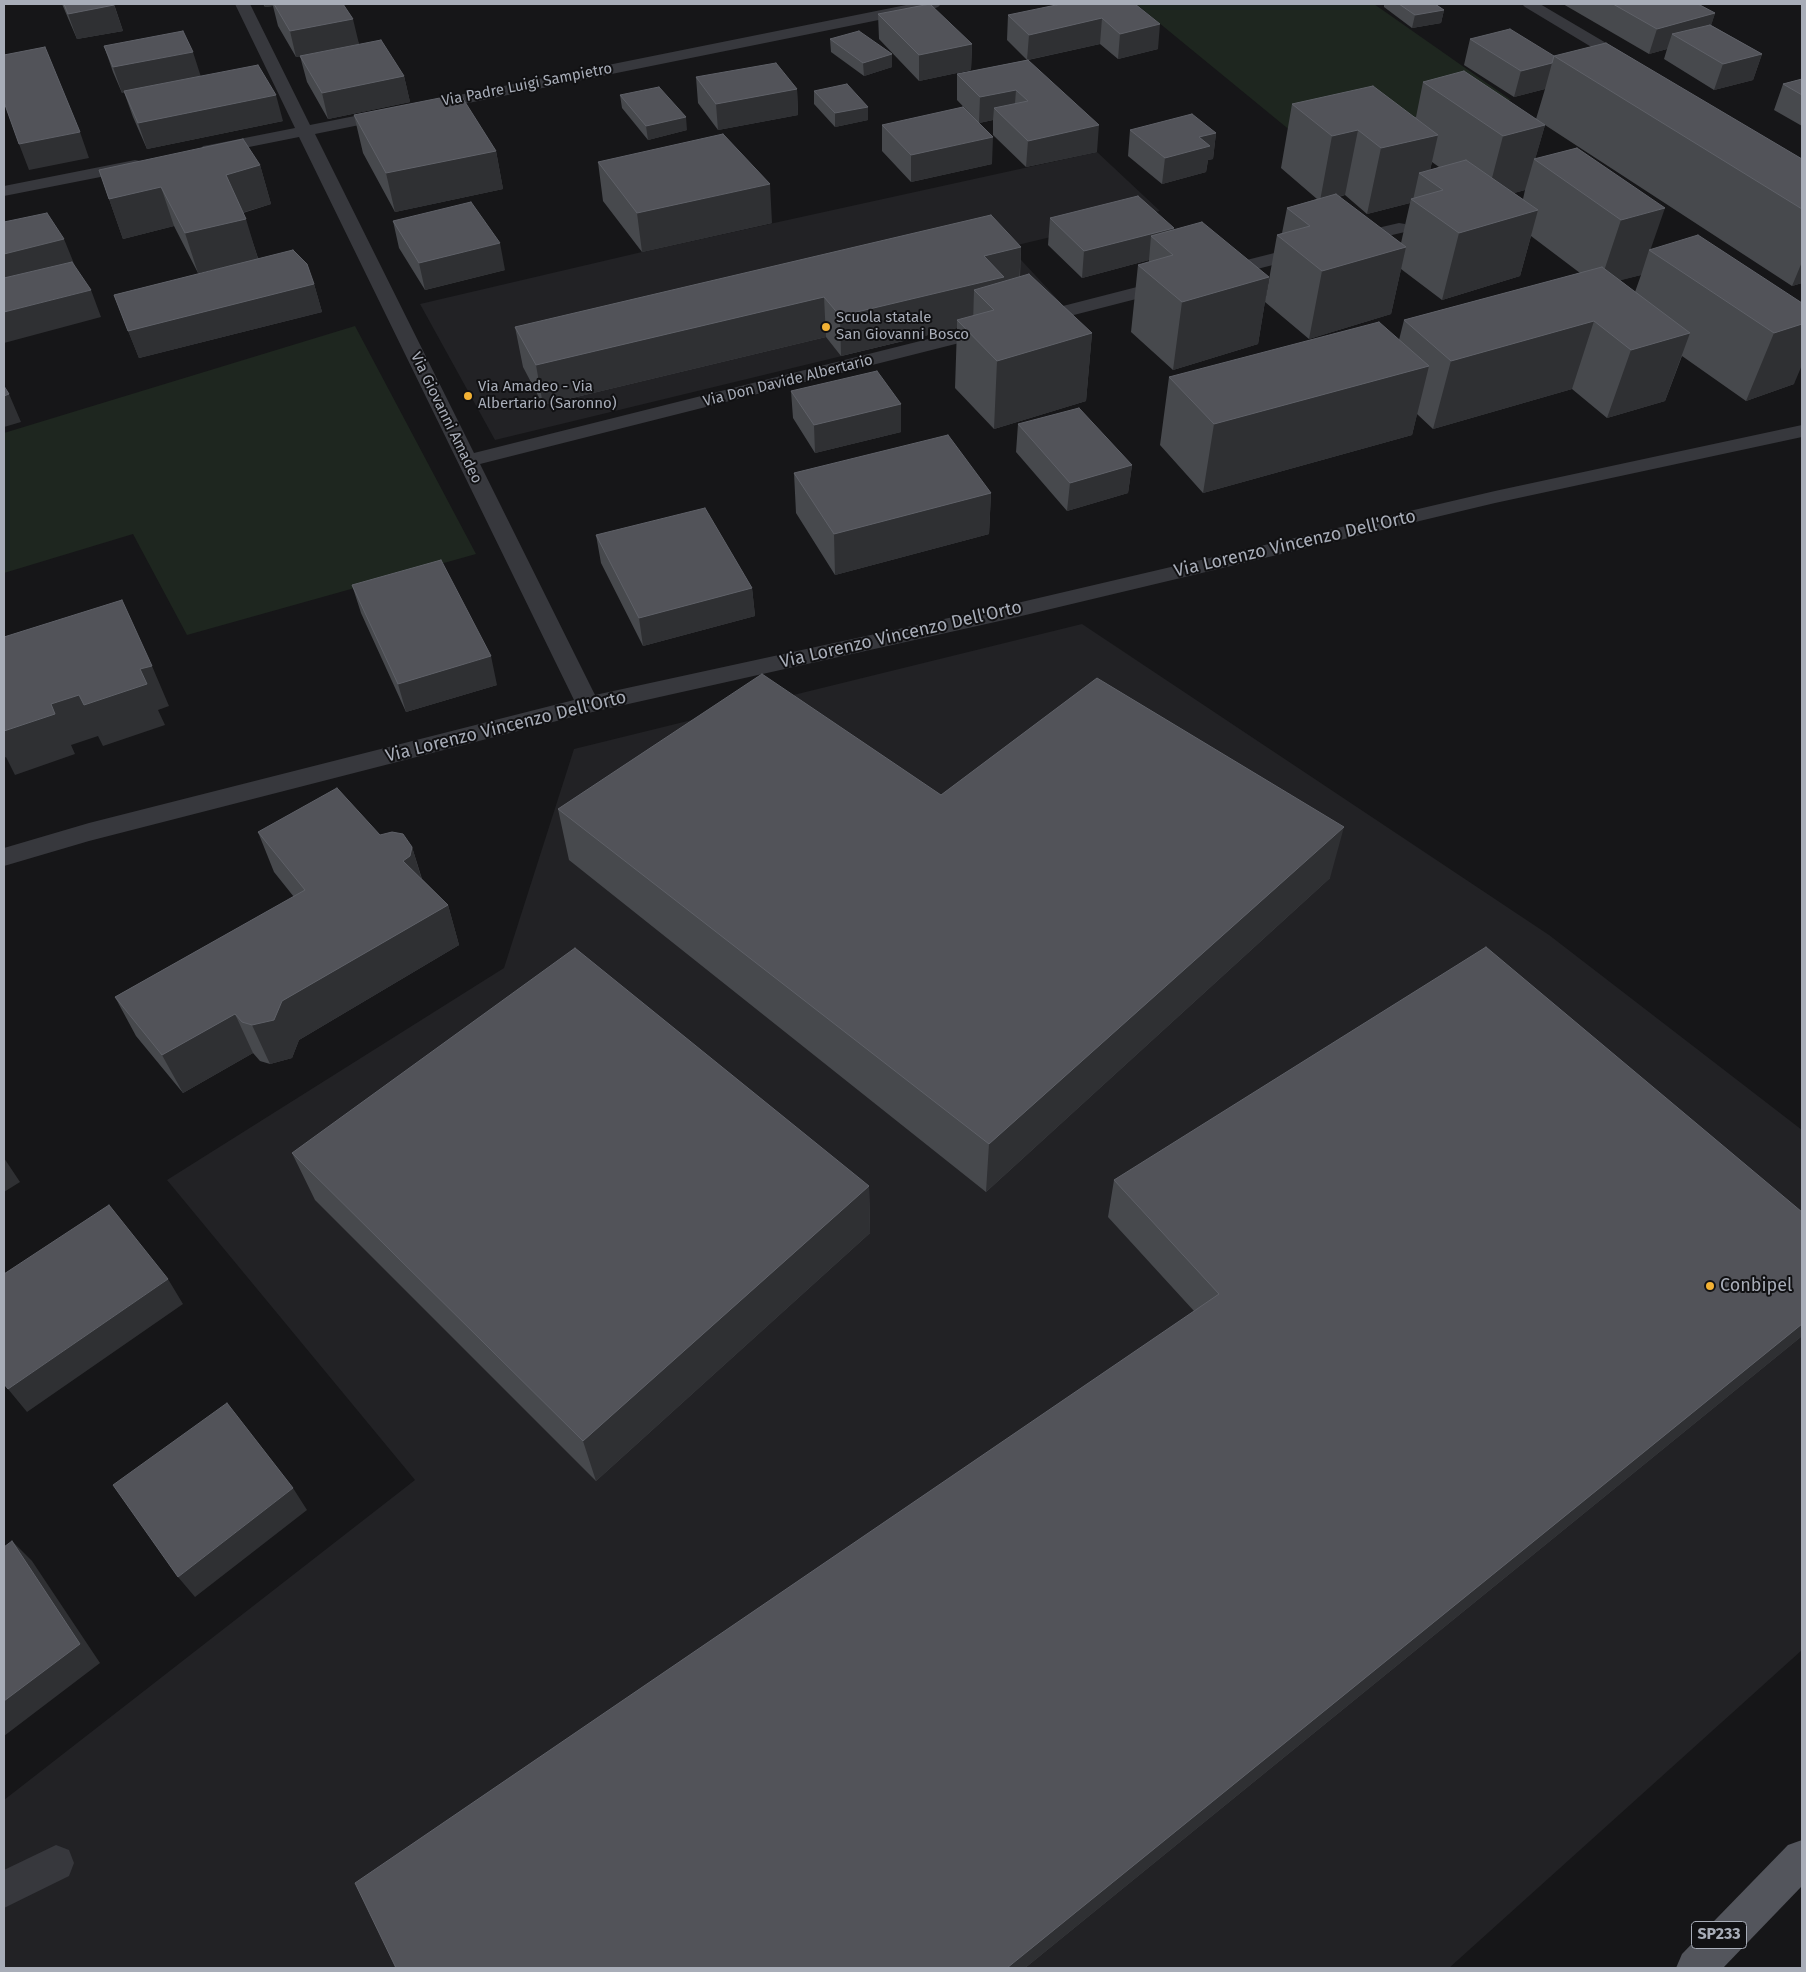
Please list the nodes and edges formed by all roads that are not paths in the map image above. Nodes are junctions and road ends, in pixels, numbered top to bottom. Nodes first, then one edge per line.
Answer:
1 (242, 4) edge
2 (934, 4) edge
3 (1530, 4) edge
4 (1640, 70) edge
5 (304, 131) junction
6 (188, 154) edge
7 (149, 162) edge
8 (4, 191) edge
9 (1399, 228) dead end
10 (1802, 432) edge
11 (467, 461) junction
12 (588, 705) junction
13 (4, 857) edge
14 (1802, 1859) edge
15 (56, 1863) dead end
16 (4, 1890) edge
17 (1759, 1902) junction
18 (1680, 1968) edge
19 (1696, 1968) edge

1 - 5 street, Via Giovanni Amadeo
2 - 5 street, Via Padre Luigi Sampietro
3 - 4 street
5 - 6 street, Via Padre Luigi Sampietro
5 - 11 street, Via Giovanni Amadeo
7 - 8 street
9 - 11 street, Via Don Davide Albertario
10 - 12 street, Via Lorenzo Vincenzo Dell'Orto
11 - 12 street, Via Giovanni Amadeo
12 - 13 street, Via Lorenzo Vincenzo Dell'Orto
14 - 17 main road, SP233
15 - 16 lane
17 - 18 main road, SP233
17 - 19 main road, SP233

